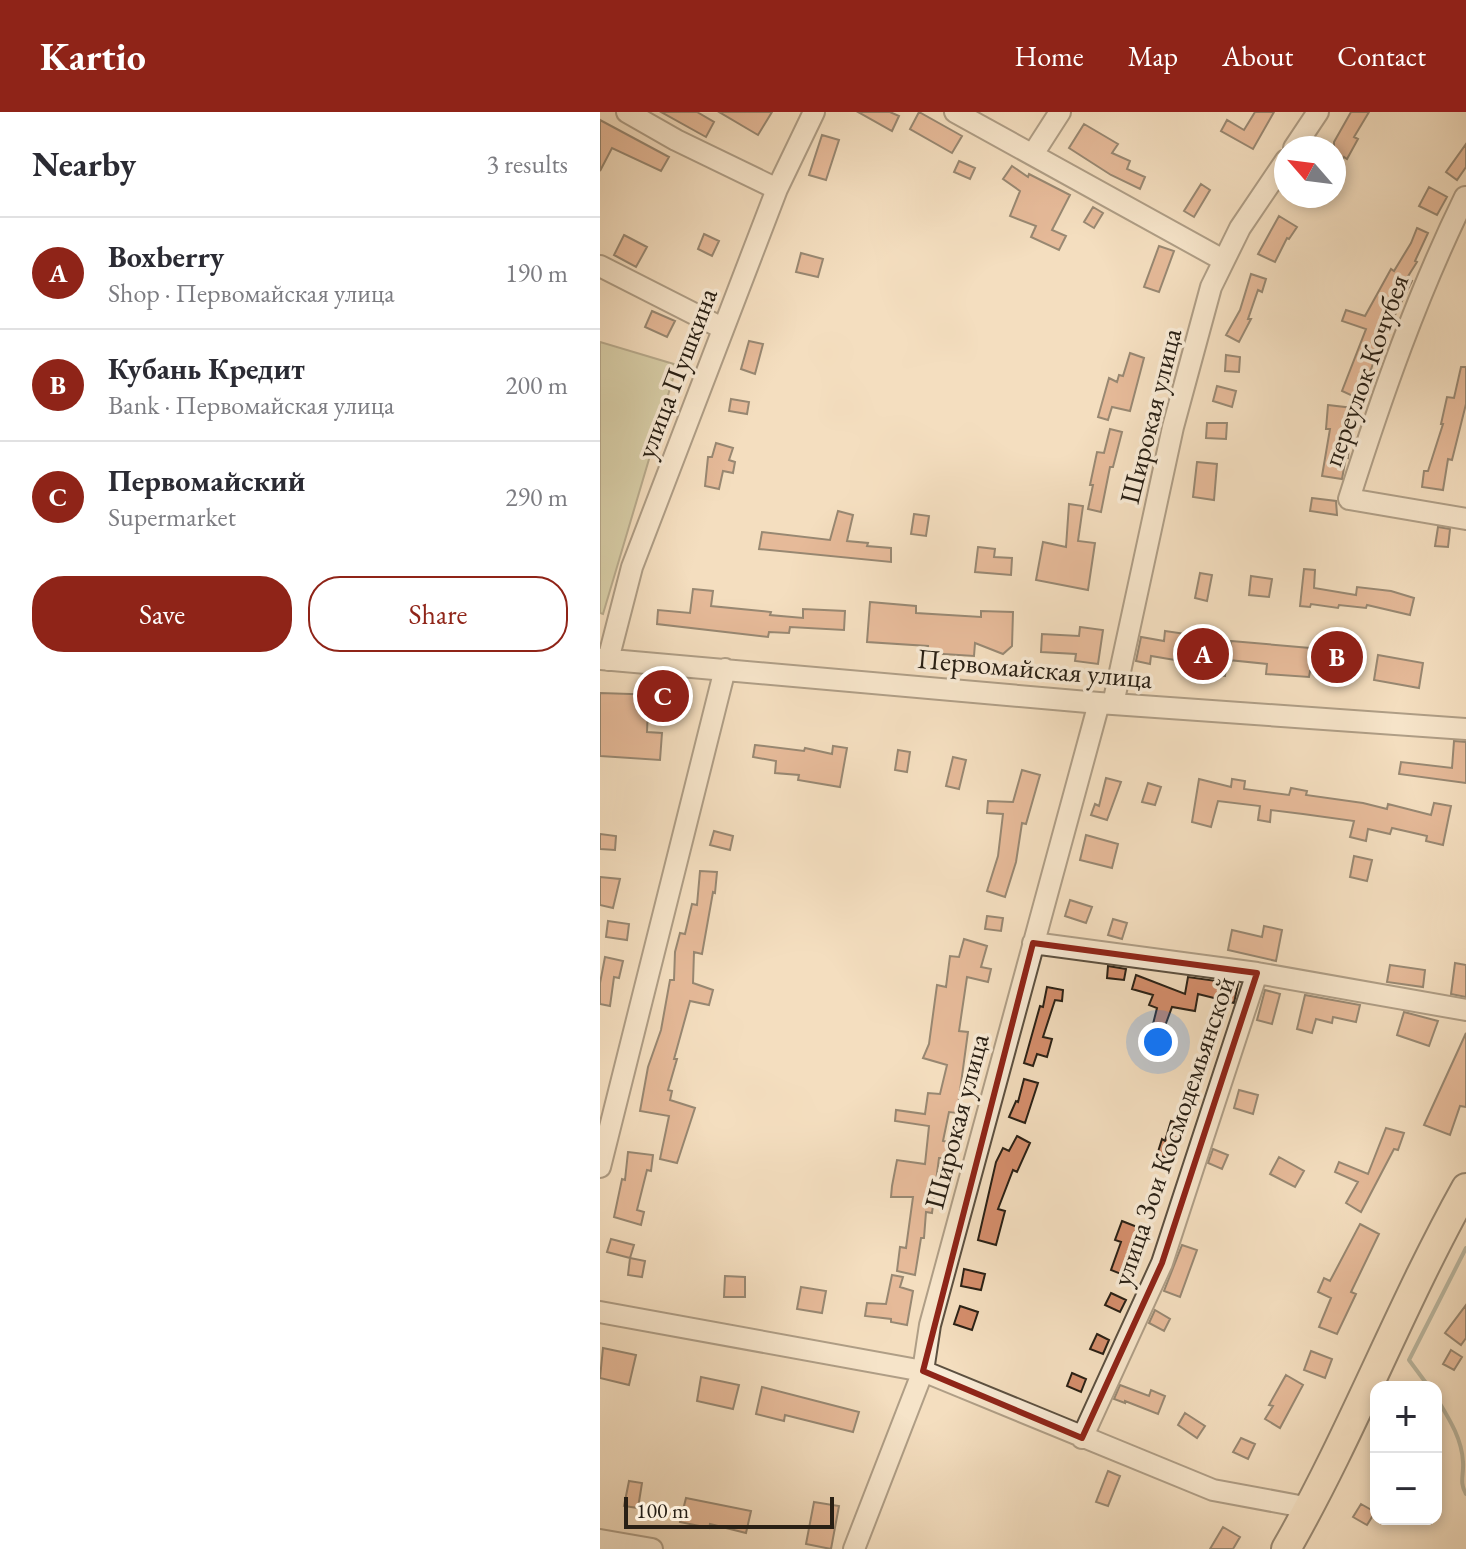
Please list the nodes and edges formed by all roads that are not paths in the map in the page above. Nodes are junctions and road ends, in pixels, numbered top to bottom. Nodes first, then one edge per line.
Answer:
1 (627, 112) edge
2 (814, 112) edge
3 (955, 112) edge
4 (1060, 112) edge
5 (1318, 112) edge
6 (1302, 136) edge
7 (1033, 154) junction
8 (1274, 178) edge
9 (777, 189) junction
10 (1465, 197) edge
11 (1460, 224) edge
12 (1223, 260) junction
13 (600, 266) edge
14 (722, 328) junction
15 (1466, 519) edge
16 (604, 660) edge
17 (725, 669) junction
18 (1106, 703) junction
19 (1466, 729) edge
20 (1033, 943) junction
21 (1257, 973) junction
22 (1466, 1010) edge
23 (600, 1167) edge
24 (1466, 1188) edge
25 (600, 1312) edge
26 (923, 1371) junction
27 (1082, 1438) junction
28 (1310, 1508) junction
29 (600, 1540) edge
30 (652, 1549) edge
31 (854, 1549) edge
32 (1286, 1549) edge

1 - 9 street
2 - 9 street, улица Пушкина
3 - 7 street
4 - 7 street
5 - 6 street
7 - 12 street
8 - 12 street, Широкая улица
9 - 14 street, улица Пушкина
10 - 11 street, переулок Кочубея
11 - 15 street, переулок Кочубея
12 - 18 street, Широкая улица
13 - 14 street
14 - 16 street, улица Пушкина
16 - 17 street, Первомайская улица
17 - 18 street, Первомайская улица
17 - 23 street
18 - 19 street, Первомайская улица
18 - 20 street, Широкая улица
20 - 21 street
20 - 26 street, Широкая улица
21 - 22 street
21 - 27 street, улица Зои Космодемьянской
24 - 28 highway
25 - 26 street
26 - 27 street
26 - 31 street, Широкая улица
27 - 28 street
28 - 32 highway
29 - 30 street

